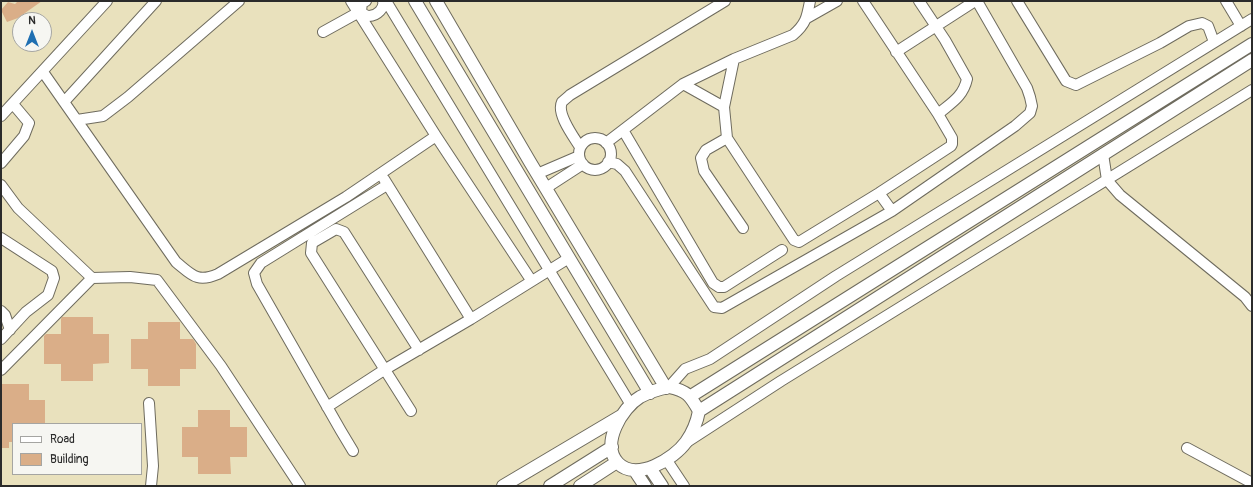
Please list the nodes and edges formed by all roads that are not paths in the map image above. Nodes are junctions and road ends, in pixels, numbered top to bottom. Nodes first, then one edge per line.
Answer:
1 (107, 1) edge
2 (156, 1) edge
3 (239, 1) edge
4 (351, 1) edge
5 (366, 1) edge
6 (384, 1) edge
7 (415, 1) edge
8 (725, 1) edge
9 (810, 1) edge
10 (837, 1) edge
11 (863, 1) edge
12 (918, 1) edge
13 (976, 1) edge
14 (1017, 1) edge
15 (1226, 1) edge
16 (439, 5) edge
17 (359, 12) junction
18 (425, 17) junction
19 (807, 18) junction
20 (1252, 19) edge
21 (936, 26) junction
22 (1241, 26) junction
23 (324, 32) dead end
24 (1214, 42) junction
25 (1252, 44) edge
26 (896, 52) junction
27 (734, 59) junction
28 (1252, 60) edge
29 (43, 72) junction
30 (683, 84) junction
31 (1252, 90) edge
32 (64, 102) junction
33 (13, 104) junction
34 (724, 106) junction
35 (938, 114) junction
36 (1, 116) edge
37 (77, 120) junction
38 (623, 130) junction
39 (436, 136) junction
40 (727, 138) junction
41 (606, 143) junction
42 (1103, 154) junction
43 (581, 156) junction
44 (608, 162) junction
45 (1, 163) edge
46 (382, 174) junction
47 (537, 174) junction
48 (1107, 180) junction
49 (1, 185) edge
50 (387, 185) junction
51 (546, 188) junction
52 (879, 193) junction
53 (892, 211) junction
54 (744, 228) dead end
55 (1, 238) edge
56 (782, 250) dead end
57 (569, 258) junction
58 (549, 270) junction
59 (92, 278) junction
60 (531, 280) junction
61 (1252, 306) edge
62 (1, 311) edge
63 (471, 319) junction
64 (10, 330) junction
65 (1, 339) edge
66 (419, 350) junction
67 (1, 370) edge
68 (384, 370) junction
69 (668, 387) junction
70 (650, 392) junction
71 (691, 396) junction
72 (149, 403) dead end
73 (631, 405) junction
74 (327, 406) junction
75 (411, 411) dead end
76 (699, 411) junction
77 (623, 415) junction
78 (686, 442) junction
79 (612, 446) junction
80 (1187, 448) dead end
81 (353, 451) dead end
82 (666, 459) junction
83 (617, 462) junction
84 (650, 468) junction
85 (635, 471) junction
86 (1252, 483) edge
87 (509, 484) edge
88 (151, 486) edge
89 (300, 486) edge
90 (550, 486) edge
91 (580, 486) edge
92 (645, 486) edge
93 (662, 486) edge
94 (684, 486) edge

1 - 29 street
2 - 32 street
3 - 37 street
4 - 17 street
5 - 17 street
6 - 17 street
6 - 58 street
7 - 18 street
8 - 43 street
9 - 19 street
10 - 19 street
11 - 26 street
12 - 21 street
13 - 21 street
13 - 53 street
14 - 24 street
15 - 22 street
16 - 18 street
16 - 47 street
17 - 23 street
17 - 39 street
18 - 57 street
19 - 27 street
20 - 22 street
21 - 26 street
21 - 35 street
22 - 24 street
24 - 69 street
25 - 71 street
26 - 35 street
27 - 30 street
27 - 34 street
28 - 42 street
29 - 32 street
29 - 33 street
30 - 34 street
30 - 38 street
31 - 48 street
32 - 37 street
33 - 36 street
33 - 45 street
34 - 40 street
35 - 52 street
37 - 46 street
38 - 41 street
38 - 56 street
39 - 46 street
39 - 60 street
40 - 52 street
40 - 54 street
41 - 43 street
41 - 44 street
42 - 48 street
42 - 76 street
43 - 44 street
43 - 47 street
43 - 51 street
44 - 53 street
46 - 50 street
47 - 51 street
48 - 61 street
48 - 78 street
49 - 59 street
50 - 63 street
50 - 74 street
51 - 69 street
52 - 53 street
55 - 64 street
57 - 58 street
57 - 70 street
58 - 60 street
58 - 73 street
59 - 67 street
59 - 89 street
60 - 63 street
62 - 64 street
63 - 66 street
64 - 65 street
66 - 68 street
66 - 68 street
68 - 74 street
68 - 75 street
69 - 70 street
69 - 71 street
70 - 73 street
71 - 76 street
72 - 88 street
73 - 77 street
74 - 81 street
76 - 78 street
77 - 79 street
77 - 87 street
78 - 82 street
79 - 83 street
79 - 90 street
80 - 86 street
82 - 84 street
82 - 94 street
83 - 85 street
83 - 91 street
84 - 85 street
84 - 93 street
85 - 92 street

